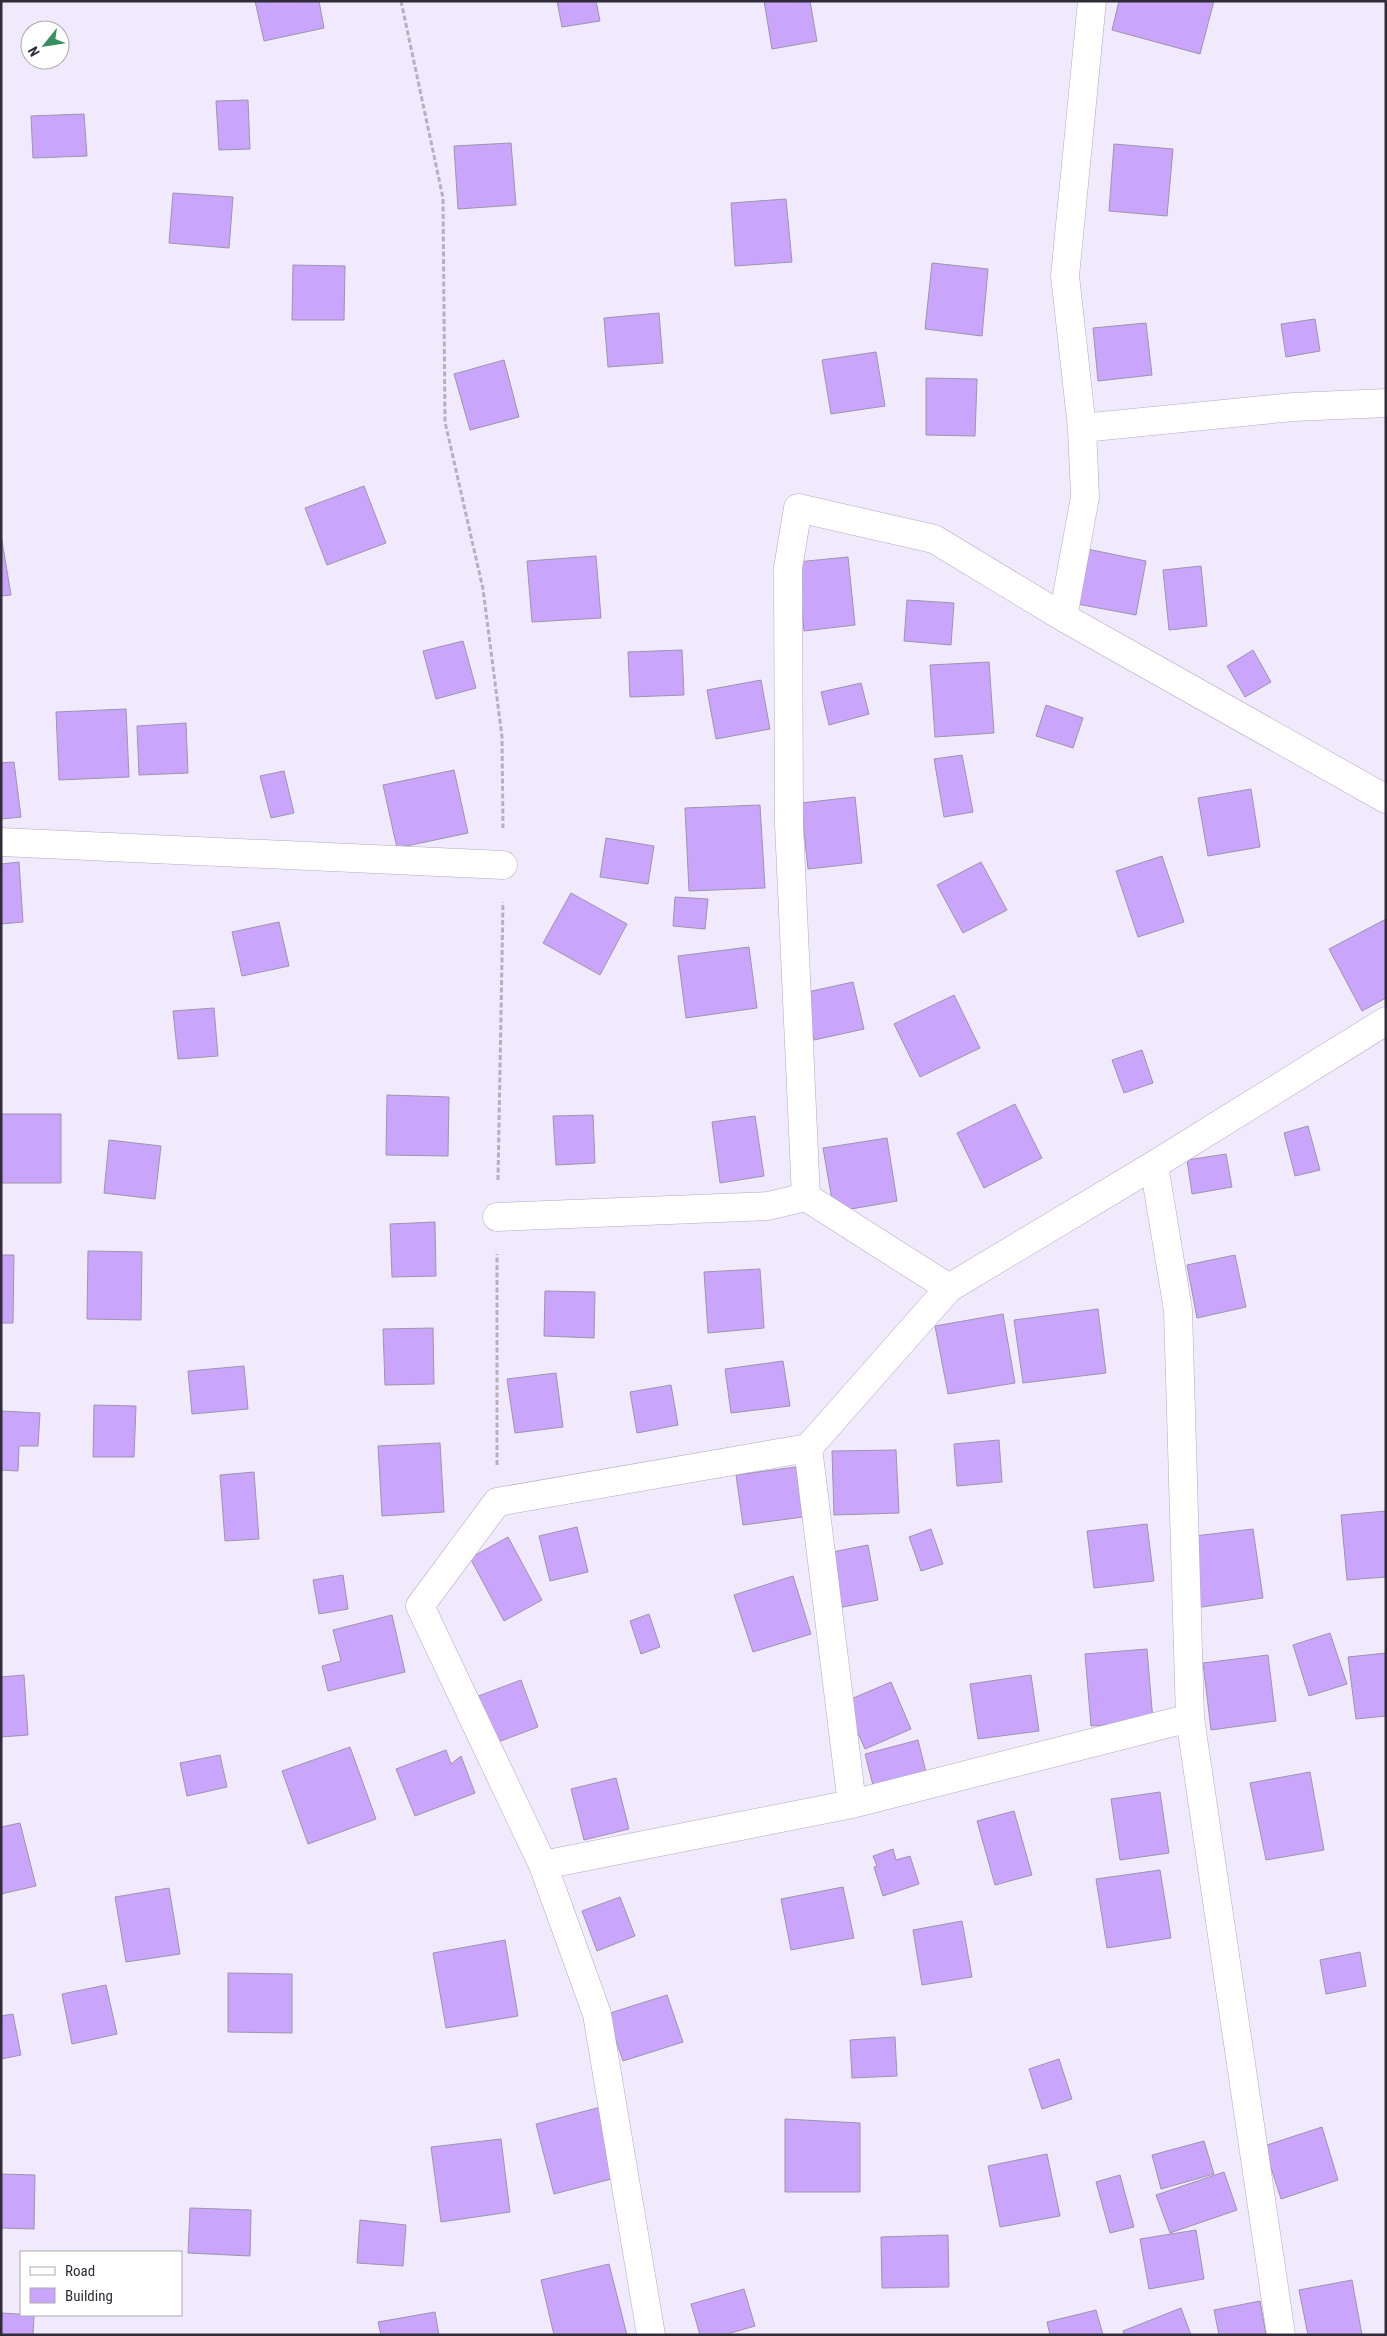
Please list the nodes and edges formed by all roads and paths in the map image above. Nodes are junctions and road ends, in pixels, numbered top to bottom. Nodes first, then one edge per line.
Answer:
1 (400, 1) edge
2 (1092, 1) edge
3 (1386, 403) edge
4 (1082, 428) junction
5 (1063, 617) junction
6 (1386, 800) edge
7 (1, 842) edge
8 (503, 865) junction
9 (1386, 1021) edge
10 (1154, 1165) junction
11 (806, 1197) junction
12 (497, 1217) junction
13 (950, 1288) junction
14 (808, 1448) junction
15 (496, 1502) junction
16 (1190, 1718) junction
17 (852, 1804) junction
18 (543, 1866) junction
19 (651, 2335) edge
20 (1281, 2335) edge

1 - 8 path
2 - 4 street
3 - 4 street
4 - 5 street
5 - 6 street
5 - 11 street
7 - 8 street
8 - 12 path
9 - 10 street
10 - 13 street
10 - 16 street
11 - 12 street
11 - 13 street
12 - 15 path
13 - 14 street
14 - 15 street
14 - 17 street
15 - 18 street
16 - 17 street
16 - 20 street
17 - 18 street
18 - 19 street

